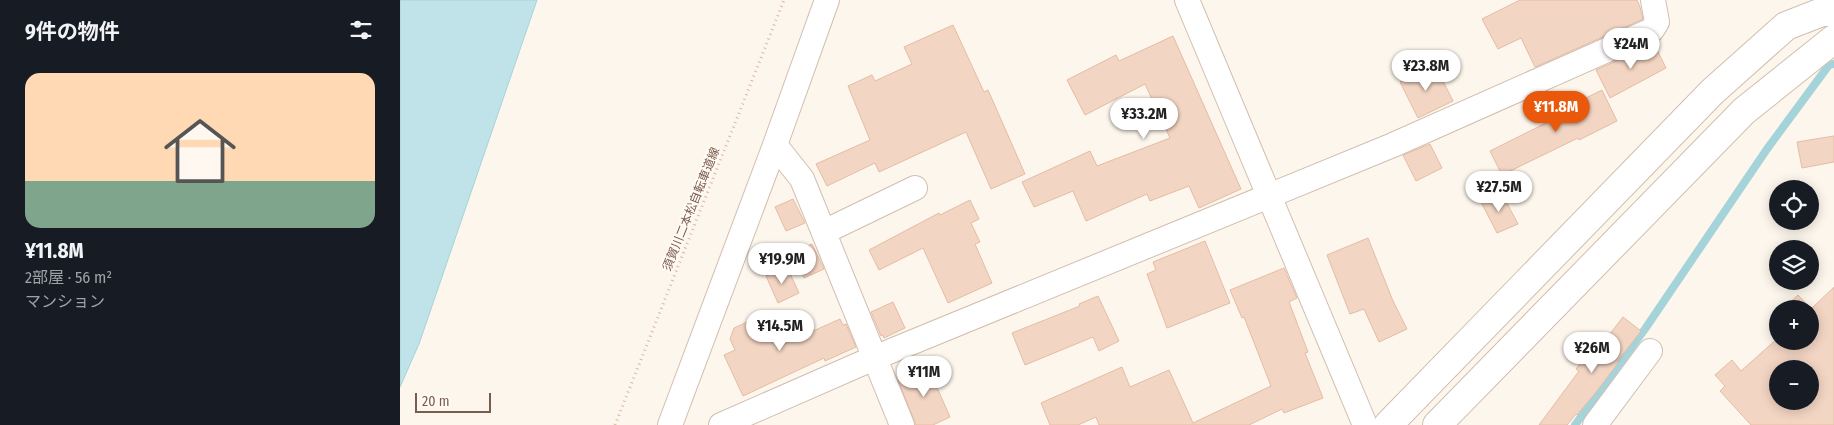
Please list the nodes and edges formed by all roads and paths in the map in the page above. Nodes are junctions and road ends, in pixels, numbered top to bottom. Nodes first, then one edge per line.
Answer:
1 (784, 0) edge
2 (827, 0) edge
3 (1187, 0) edge
4 (1653, 0) edge
5 (1834, 12) edge
6 (1834, 39) edge
7 (775, 145) junction
8 (915, 188) dead end
9 (1270, 196) junction
10 (824, 232) junction
11 (1650, 351) dead end
12 (874, 358) junction
13 (615, 425) edge
14 (670, 425) edge
15 (721, 425) edge
16 (902, 425) edge
17 (1365, 425) edge
18 (1388, 425) edge
19 (1437, 425) edge
20 (1595, 425) edge

1 - 13 path, 須賀川二本松自転車道線
2 - 7 street
3 - 9 street
4 - 9 street
5 - 18 street
6 - 19 street
7 - 10 street
7 - 14 street
8 - 10 street
9 - 12 street
9 - 17 street
10 - 12 street
11 - 20 street
12 - 15 street
12 - 16 street

